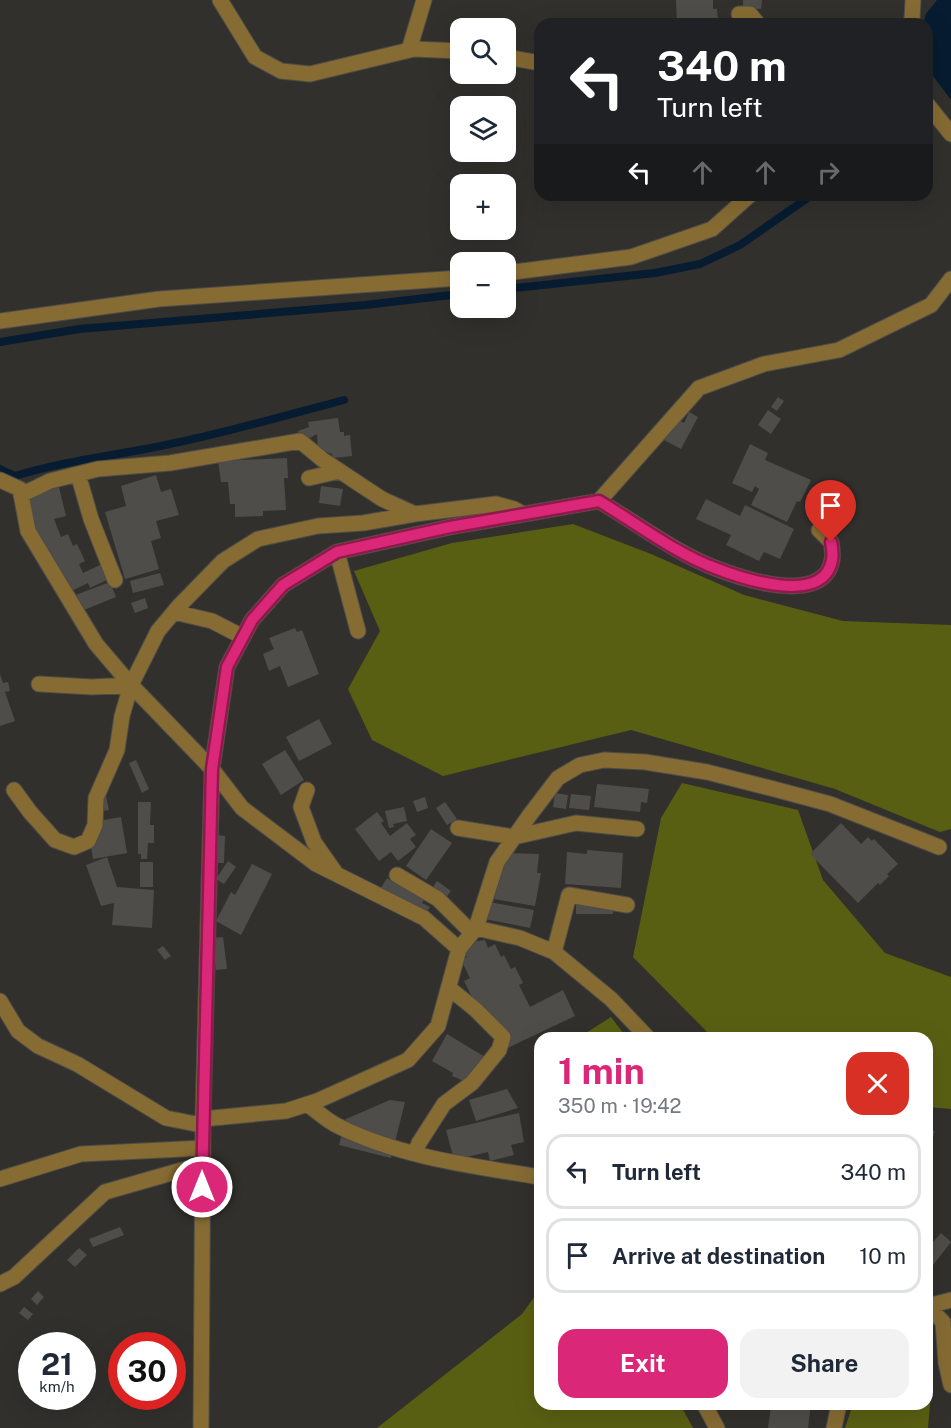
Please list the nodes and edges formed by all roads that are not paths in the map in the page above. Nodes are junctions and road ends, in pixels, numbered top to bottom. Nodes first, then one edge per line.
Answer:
1 (220, 0) edge
2 (424, 0) edge
3 (913, 0) edge
4 (739, 14) dead end
5 (753, 18) edge
6 (912, 18) edge
7 (409, 50) junction
8 (450, 51) edge
9 (516, 59) edge
10 (534, 62) edge
11 (933, 112) edge
12 (951, 134) edge
13 (743, 201) edge
14 (516, 272) edge
15 (450, 279) edge
16 (951, 279) edge
17 (0, 321) edge
18 (340, 471) junction
19 (78, 474) junction
20 (309, 478) dead end
21 (0, 480) edge
22 (21, 495) junction
23 (599, 501) junction
24 (415, 514) junction
25 (524, 514) junction
26 (819, 530) dead end
27 (337, 552) junction
28 (115, 580) dead end
29 (174, 612) junction
30 (358, 631) dead end
31 (243, 637) junction
32 (39, 684) dead end
33 (131, 685) junction
34 (212, 769) junction
35 (14, 790) dead end
36 (307, 790) dead end
37 (458, 828) dead end
38 (637, 829) dead end
39 (514, 837) junction
40 (939, 847) dead end
41 (337, 874) junction
42 (397, 875) dead end
43 (627, 905) dead end
44 (474, 930) junction
45 (459, 949) junction
46 (554, 952) junction
47 (449, 988) junction
48 (0, 1001) edge
49 (642, 1032) edge
50 (307, 1104) junction
51 (203, 1119) junction
52 (202, 1148) junction
53 (415, 1153) junction
54 (202, 1164) junction
55 (534, 1177) edge
56 (0, 1179) edge
57 (0, 1284) edge
58 (951, 1300) edge
59 (933, 1304) edge
60 (933, 1312) edge
61 (951, 1385) edge
62 (707, 1410) edge
63 (838, 1410) edge
64 (201, 1428) edge
65 (717, 1428) edge
66 (834, 1428) edge

1 - 7 street
2 - 7 street
3 - 6 street
4 - 5 street
7 - 8 street
9 - 10 street
11 - 12 street
13 - 14 street
15 - 17 street
16 - 23 street
18 - 19 street
18 - 20 street
18 - 24 street
19 - 22 street
19 - 28 street
21 - 22 street
22 - 33 street
23 - 25 street
23 - 26 street
24 - 25 street
24 - 29 street
25 - 27 street
27 - 30 street
27 - 31 street
29 - 31 street
29 - 33 street
31 - 34 street
32 - 33 street
33 - 34 street
33 - 35 street
34 - 41 street
34 - 51 street
36 - 41 street
37 - 39 street
38 - 39 street
39 - 40 street
39 - 44 street
41 - 45 street
42 - 44 street
43 - 46 street
44 - 45 street
44 - 46 street
45 - 47 street
46 - 49 street
47 - 50 street
47 - 53 street
48 - 51 street
50 - 51 street
50 - 53 street
51 - 52 street
52 - 54 street
52 - 56 street
53 - 55 street
54 - 57 street
54 - 64 street
58 - 59 street
60 - 61 street
62 - 65 street
63 - 66 street

